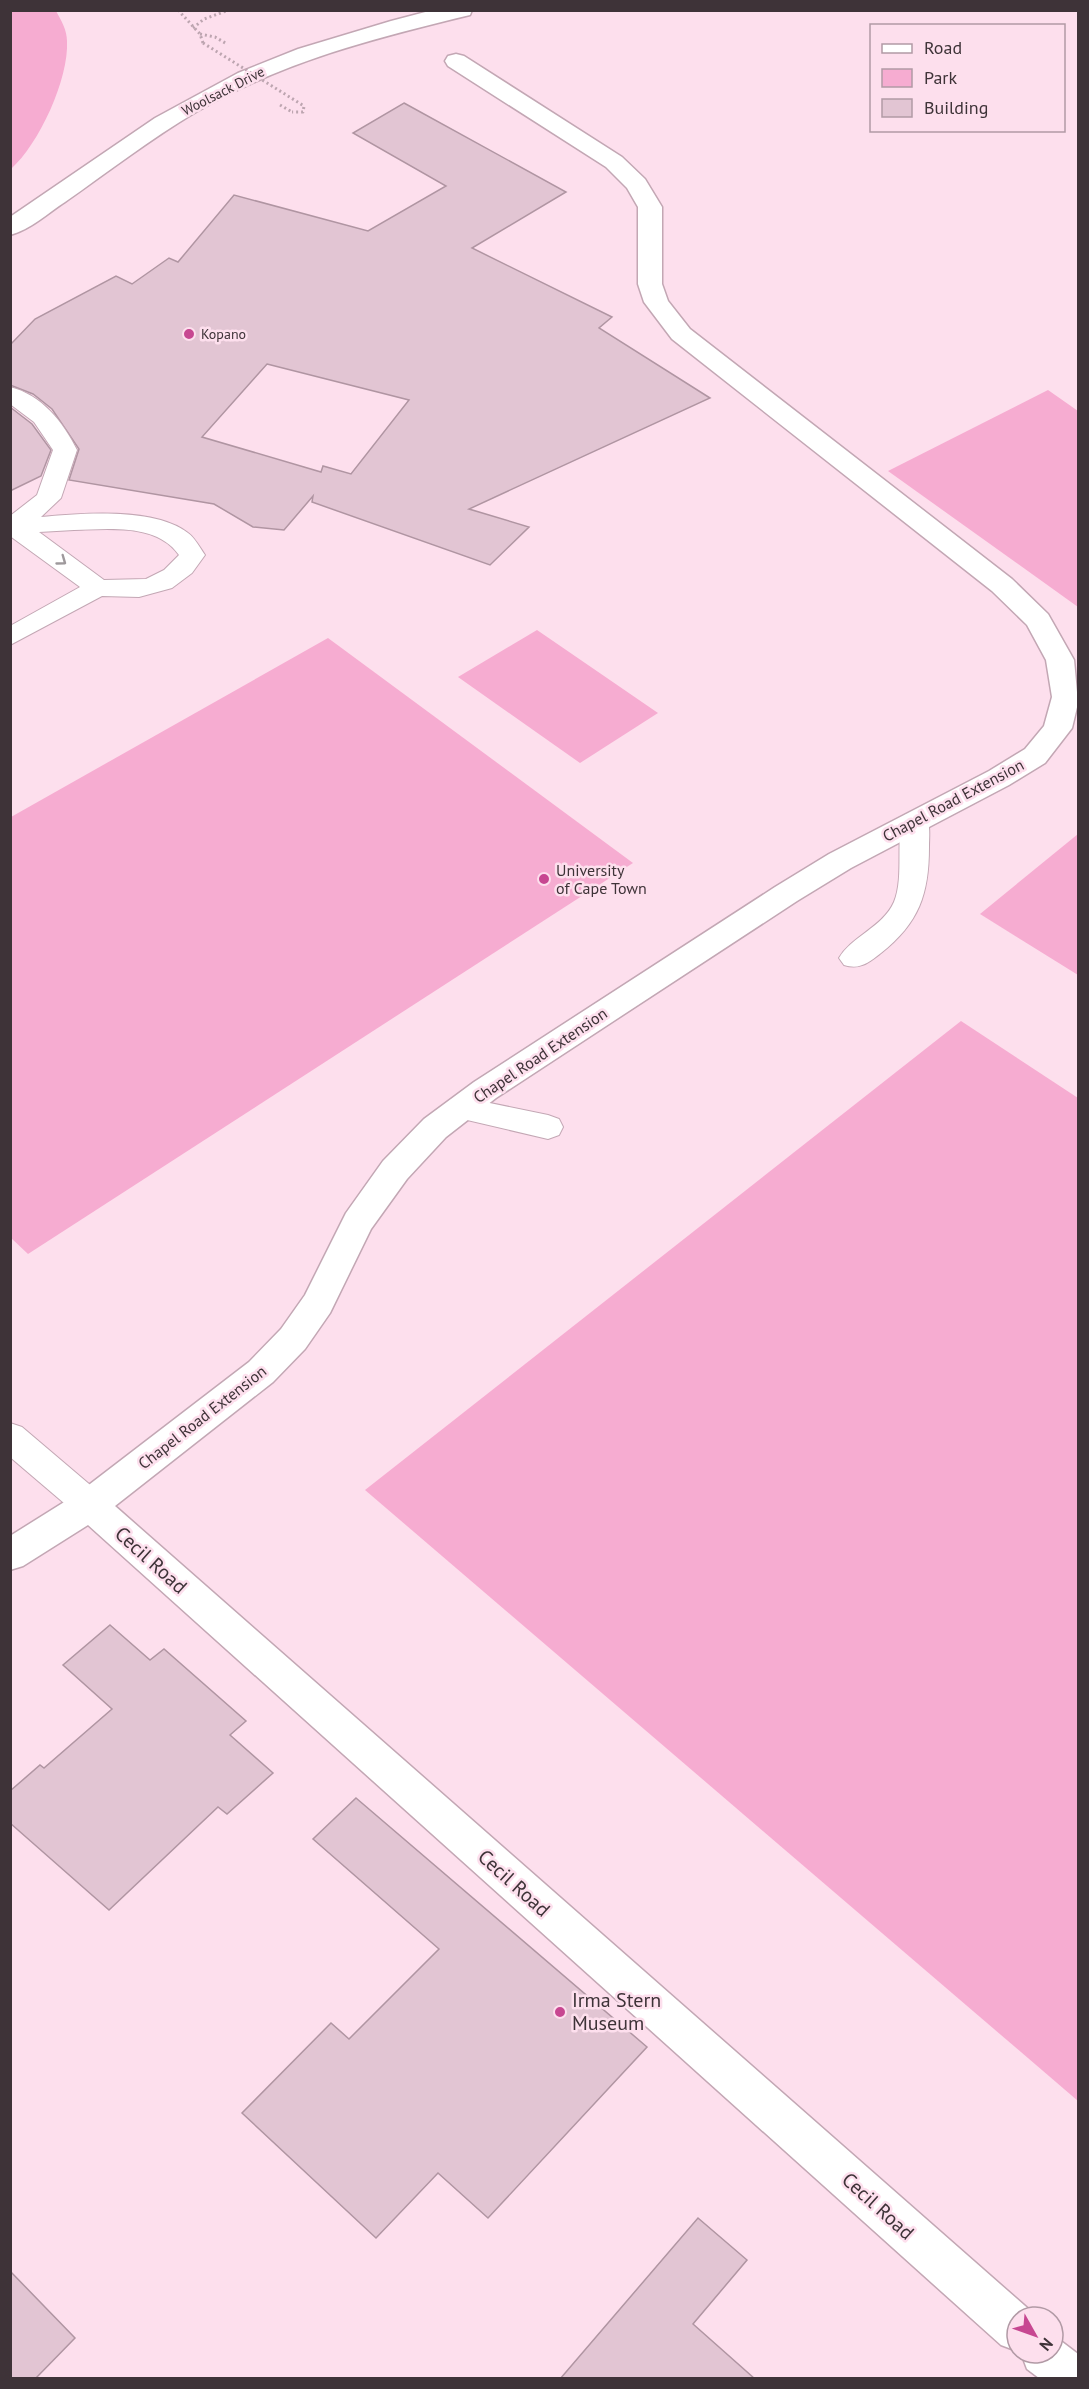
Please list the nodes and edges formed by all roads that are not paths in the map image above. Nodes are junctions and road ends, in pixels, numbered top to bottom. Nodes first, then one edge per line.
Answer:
1 (462, 10) edge
2 (456, 61) dead end
3 (10, 228) edge
4 (10, 394) edge
5 (13, 528) edge
6 (98, 588) junction
7 (10, 637) edge
8 (1072, 697) edge
9 (915, 822) junction
10 (855, 958) dead end
11 (461, 1108) junction
12 (548, 1126) dead end
13 (10, 1437) edge
14 (90, 1505) junction
15 (10, 1555) edge
16 (1005, 2319) edge
17 (1056, 2365) edge
18 (1072, 2379) edge

1 - 3 street, Woolsack Drive
2 - 8 street
4 - 5 lane
5 -> 6 lane
5 - 6 lane
6 - 7 lane
8 - 9 street, Chapel Road Extension
9 - 10 lane
9 - 11 street, Chapel Road Extension
11 - 12 lane
11 - 14 street, Chapel Road Extension
13 - 14 lane, Cecil Road
14 - 15 street, Chapel Road Extension
14 - 16 street, Cecil Road
17 - 18 street

